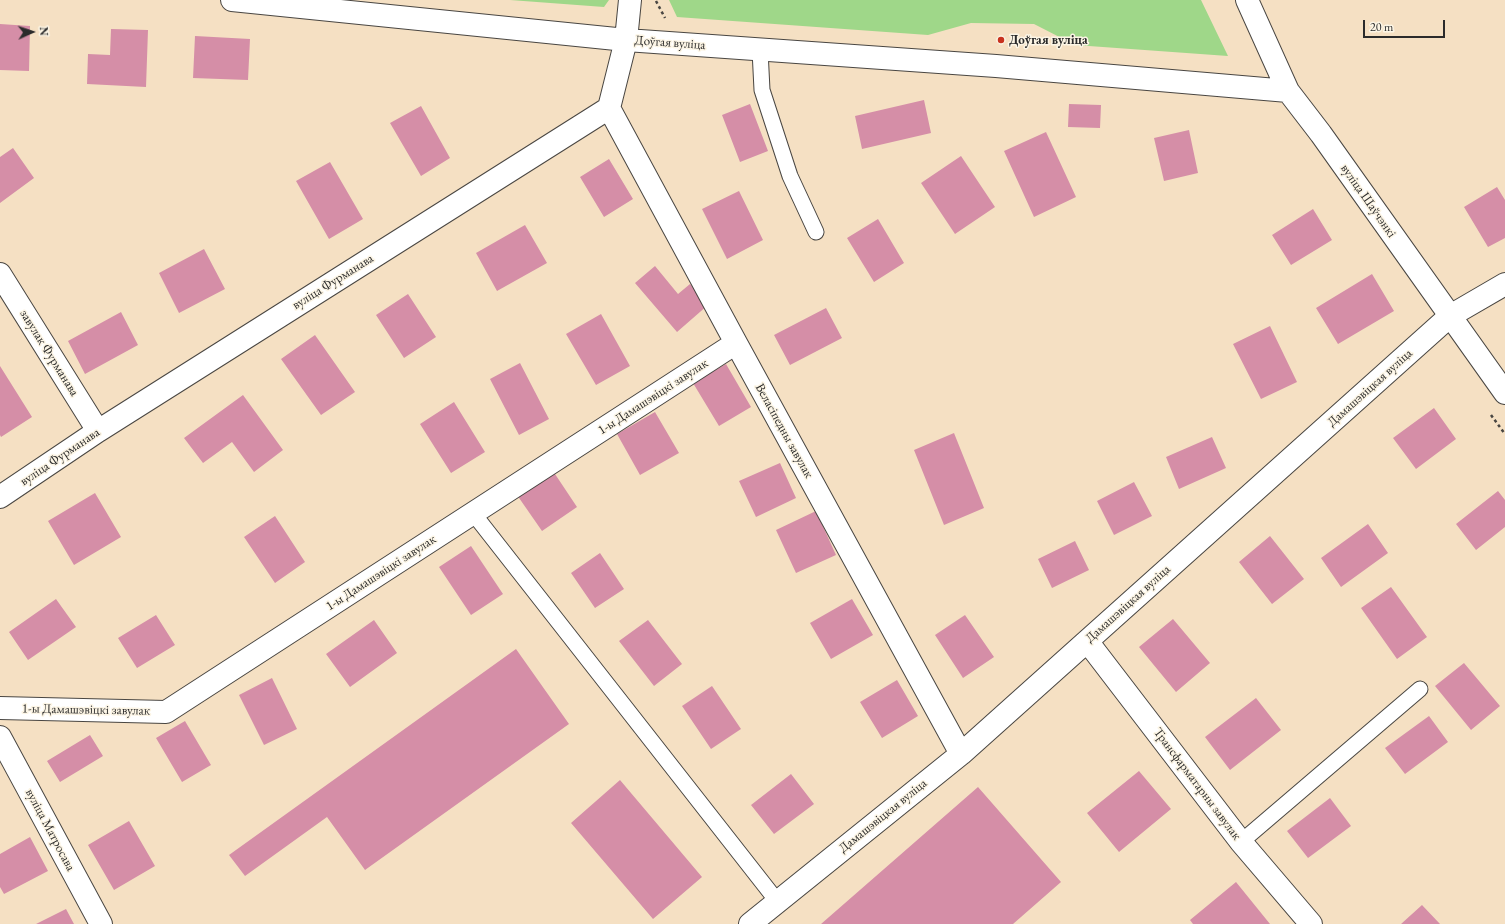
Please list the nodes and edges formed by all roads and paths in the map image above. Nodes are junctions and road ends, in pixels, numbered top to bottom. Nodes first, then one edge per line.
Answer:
1 (232, 0) edge
2 (630, 0) edge
3 (1247, 0) edge
4 (626, 40) junction
5 (760, 50) junction
6 (1288, 91) junction
7 (609, 108) junction
8 (816, 232) dead end
9 (0, 274) edge
10 (1505, 284) edge
11 (1450, 316) junction
12 (736, 343) junction
13 (1505, 393) edge
14 (98, 431) junction
15 (0, 497) edge
16 (473, 513) junction
17 (1087, 641) junction
18 (1420, 690) dead end
19 (0, 708) edge
20 (0, 737) edge
21 (961, 754) junction
22 (1241, 842) junction
23 (778, 901) junction
24 (101, 924) edge
25 (750, 924) edge
26 (1312, 924) edge

1 - 4 street, Доўгая вуліца
2 - 4 street, Доўгая вуліца
3 - 6 street, вуліца Шаўчэнкі
4 - 5 street, Доўгая вуліца
4 - 7 street
5 - 6 street, Доўгая вуліца
5 - 8 lane
6 - 11 street, вуліца Шаўчэнкі
7 - 12 street, Веласіпедны завулак
7 - 14 street, вуліца Фурманава
9 - 14 street, завулак Фурманава
10 - 11 street, Дамашэвіцкая вуліца
11 - 13 street, вуліца Шаўчэнкі
11 - 17 street, Дамашэвіцкая вуліца
12 - 16 street, 1-ы Дамашэвіцкі завулак
12 - 21 street, Веласіпедны завулак
14 - 15 street, вуліца Фурманава
16 - 19 street, 1-ы Дамашэвіцкі завулак
16 - 23 lane
17 - 21 street, Дамашэвіцкая вуліца
17 - 22 street, Трансфарматарны завулак
18 - 22 lane
20 - 24 street, вуліца Матросава
21 - 23 street, Дамашэвіцкая вуліца
22 - 26 street, Трансфарматарны завулак
23 - 25 street, Дамашэвіцкая вуліца

